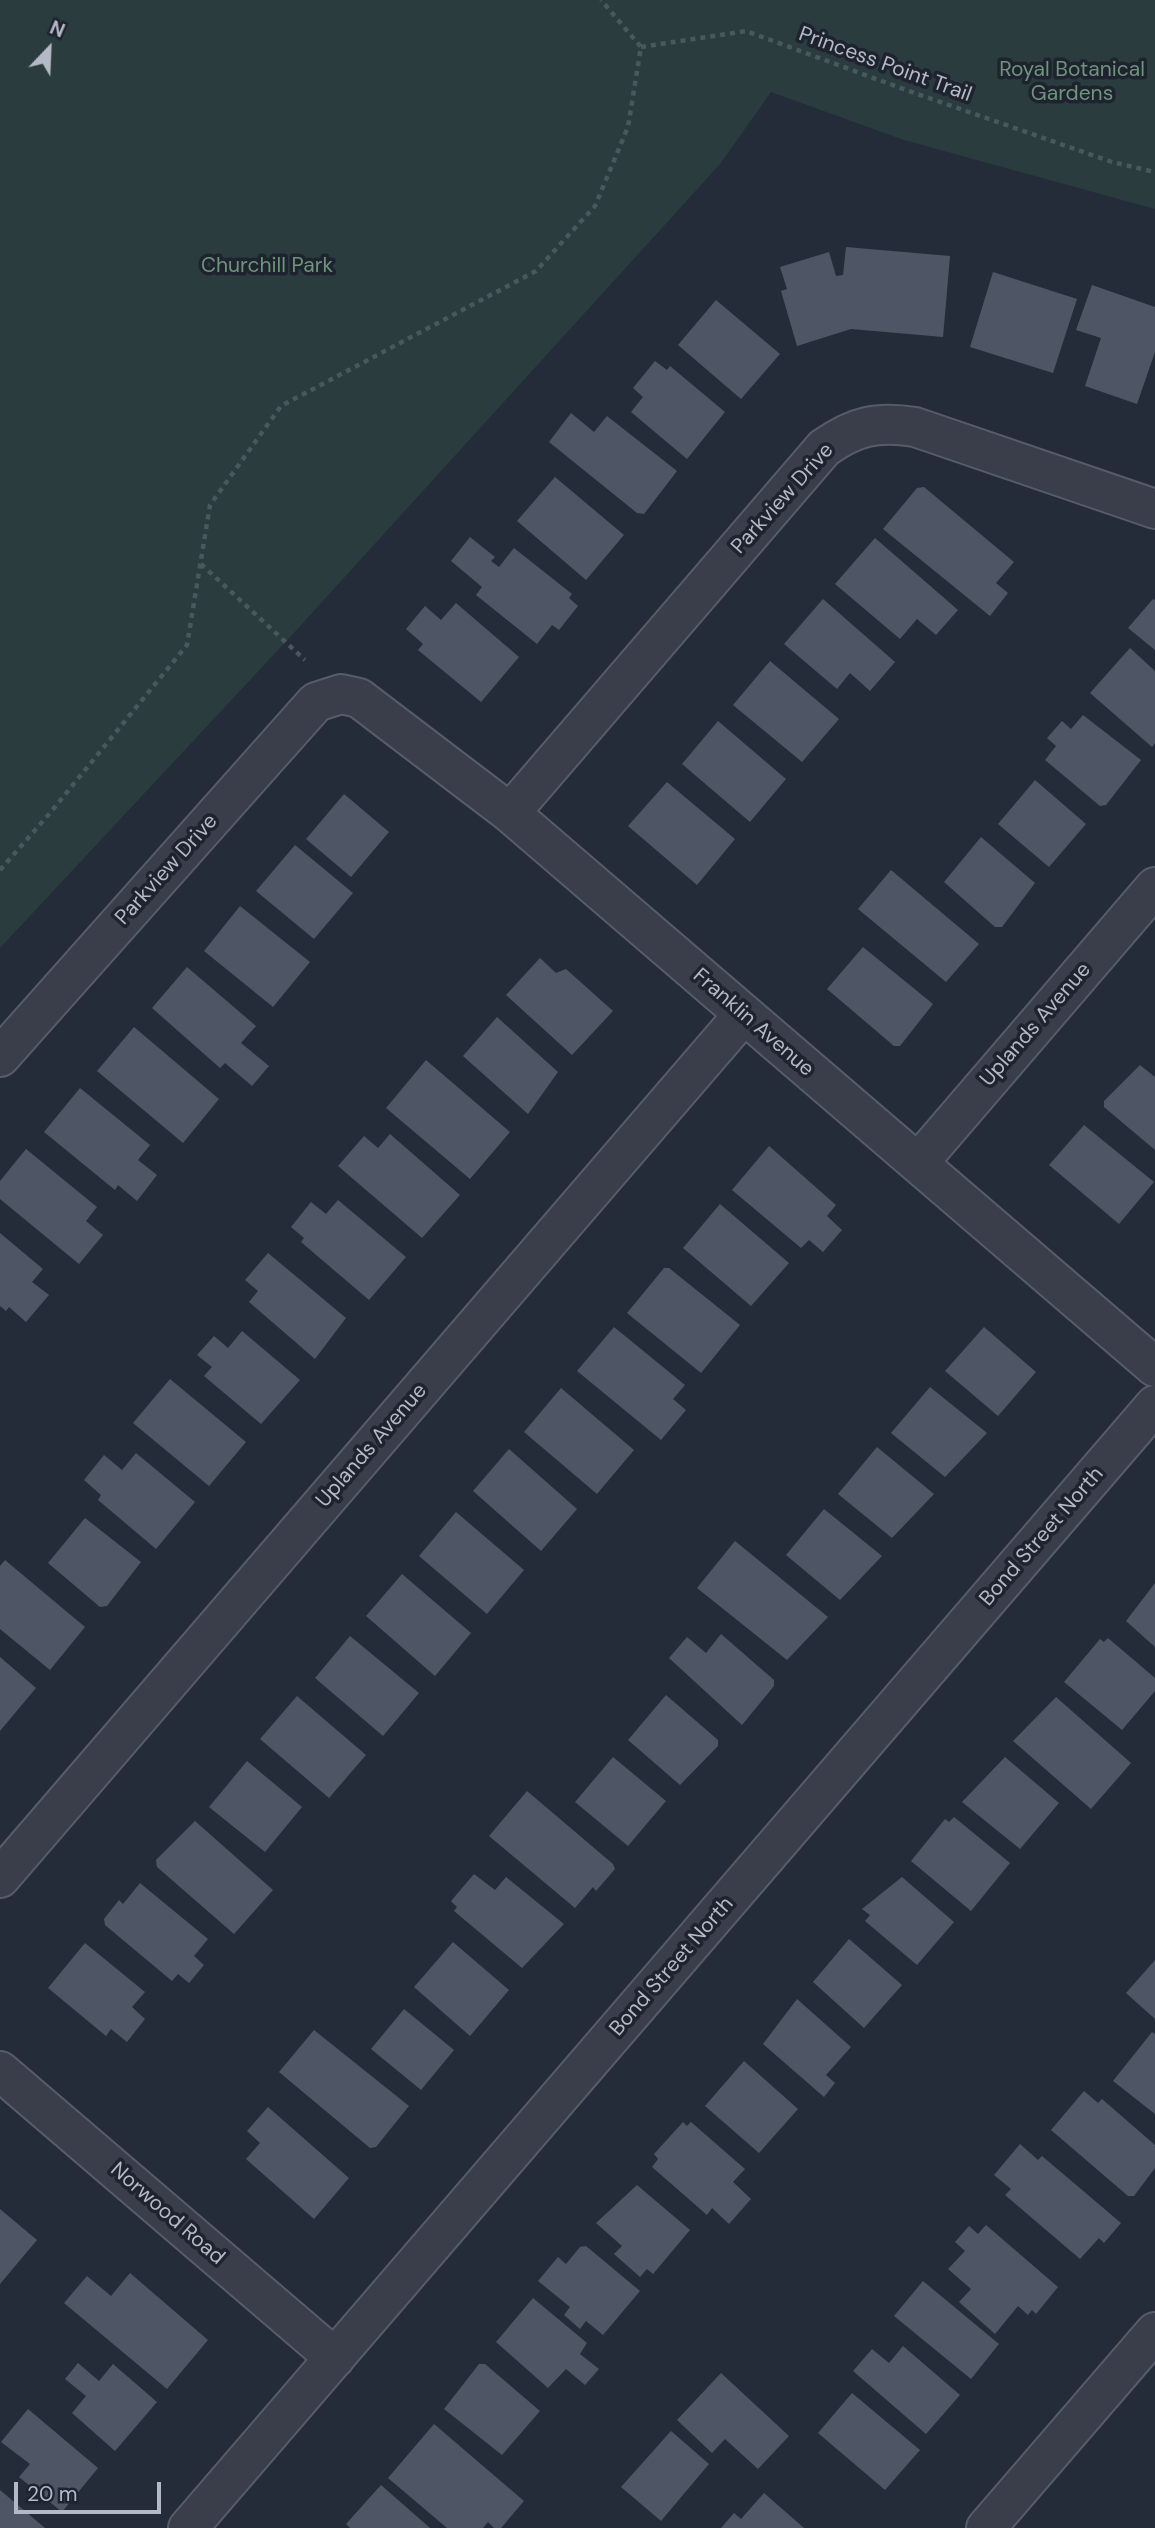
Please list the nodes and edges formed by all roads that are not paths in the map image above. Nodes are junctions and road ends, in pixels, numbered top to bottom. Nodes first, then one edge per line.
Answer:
1 (1155, 509) edge
2 (341, 694) joint
3 (510, 813) junction
4 (1155, 887) edge
5 (744, 1014) junction
6 (0, 1057) edge
7 (918, 1163) junction
8 (1155, 1367) edge
9 (1155, 1405) edge
10 (0, 1878) edge
11 (0, 2071) edge
12 (1155, 2332) edge
13 (335, 2358) junction
14 (194, 2526) edge
15 (986, 2528) edge

1 - 3 street, Parkview Drive
2 - 3 street, Franklin Avenue
2 - 6 street, Parkview Drive
3 - 5 street, Franklin Avenue
4 - 7 street, Uplands Avenue
5 - 7 street, Franklin Avenue
5 - 10 street, Uplands Avenue
7 - 8 street, Franklin Avenue
9 - 13 street, Bond Street North
11 - 13 street, Norwood Road
12 - 15 street
13 - 14 street, Bond Street North

